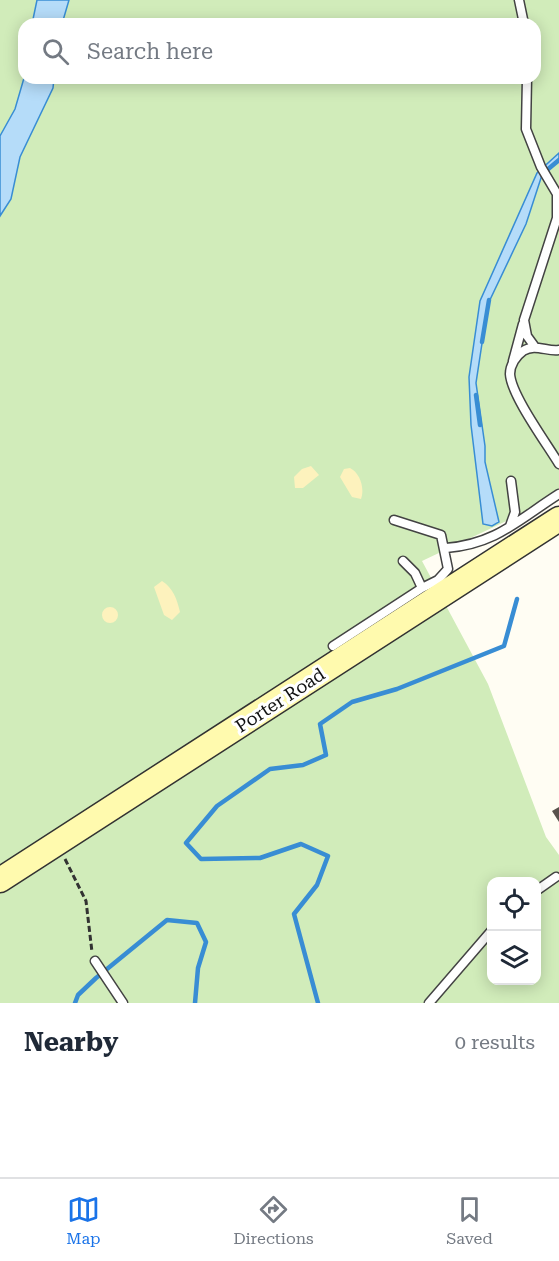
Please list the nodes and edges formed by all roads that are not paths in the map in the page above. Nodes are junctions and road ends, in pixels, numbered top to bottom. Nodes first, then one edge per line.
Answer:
1 (519, 0) edge
2 (523, 18) edge
3 (527, 84) edge
4 (524, 320) junction
5 (535, 347) junction
6 (559, 350) edge
7 (513, 361) junction
8 (559, 464) edge
9 (511, 481) dead end
10 (559, 494) edge
11 (559, 519) edge
12 (394, 520) dead end
13 (510, 527) junction
14 (446, 548) junction
15 (403, 561) dead end
16 (422, 588) junction
17 (333, 646) dead end
18 (556, 877) dead end
19 (0, 880) edge
20 (541, 888) edge
21 (491, 931) edge
22 (95, 961) road end
23 (123, 1003) edge
24 (429, 1003) edge

1 - 2 lane
3 - 4 lane
4 - 5 lane
4 - 7 lane
5 - 6 lane
5 - 7 lane
7 - 8 lane
9 - 13 lane
10 - 13 lane
11 - 19 main road, Porter Road
12 - 14 lane
13 - 14 lane
14 - 16 lane
15 - 16 lane
16 - 17 lane
18 - 20 lane
21 - 24 lane
22 - 23 lane

